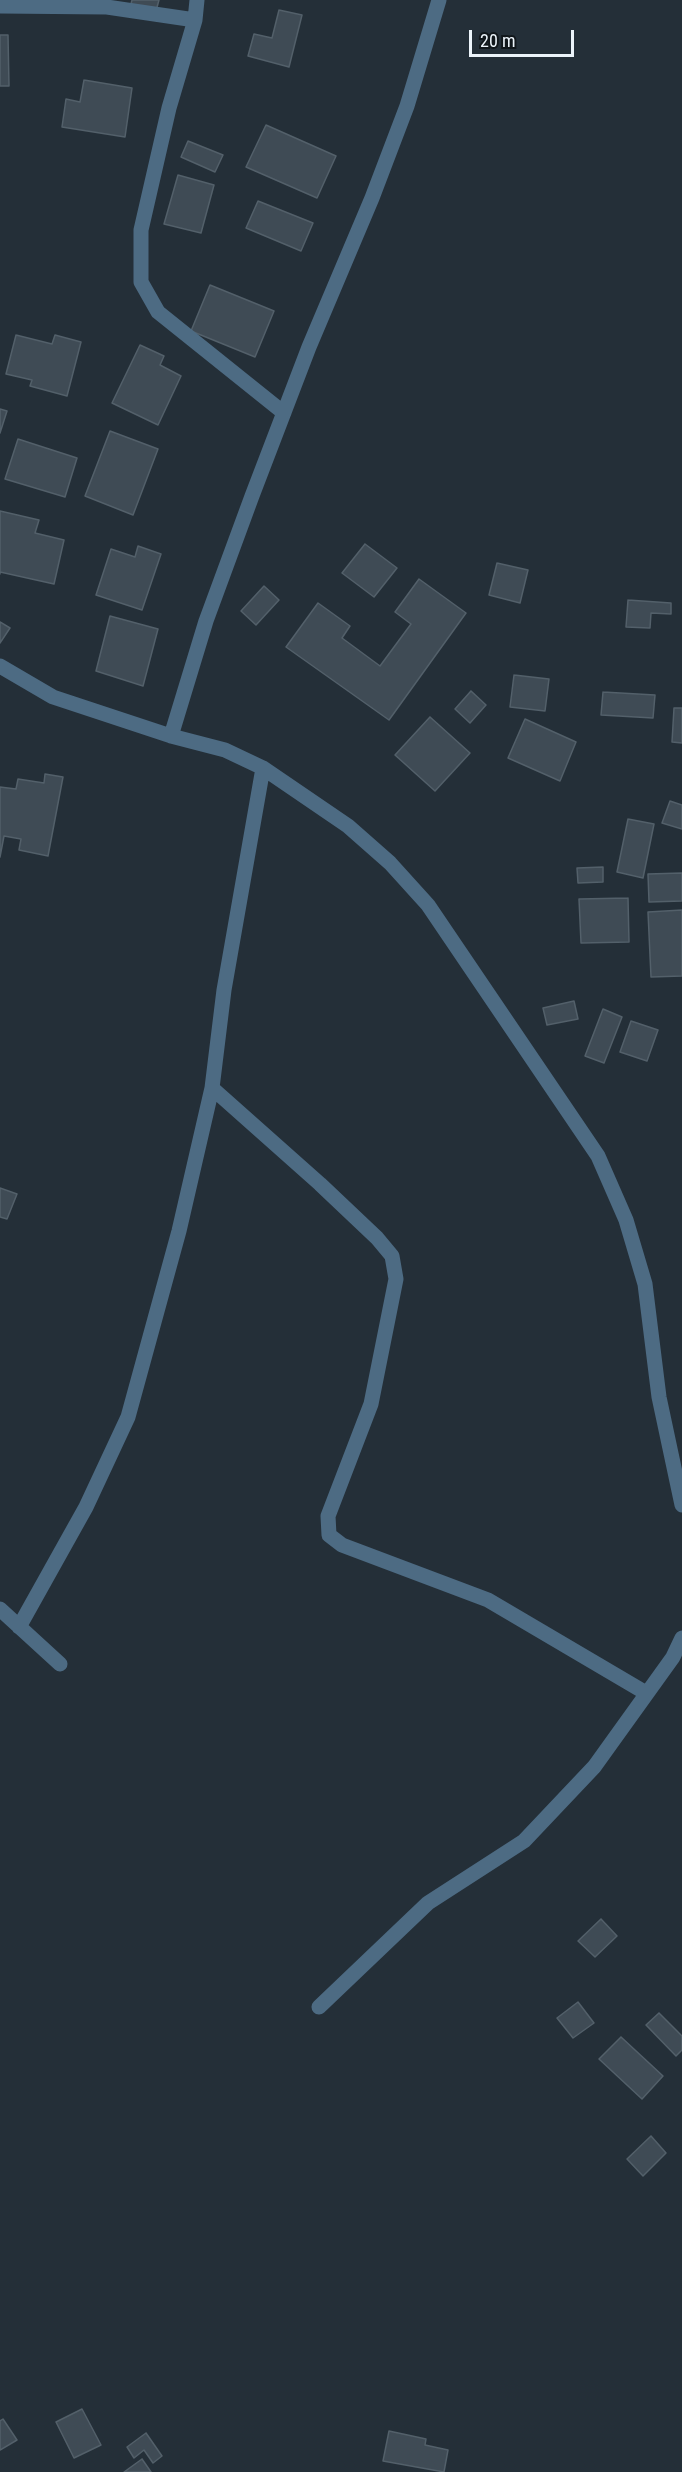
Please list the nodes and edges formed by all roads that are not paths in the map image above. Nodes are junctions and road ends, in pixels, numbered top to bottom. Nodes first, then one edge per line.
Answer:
1 (197, 0) edge
2 (439, 0) edge
3 (0, 6) edge
4 (195, 20) junction
5 (284, 413) junction
6 (0, 666) edge
7 (171, 736) junction
8 (263, 768) junction
9 (212, 1088) junction
10 (682, 1505) edge
11 (0, 1609) edge
12 (19, 1627) junction
13 (682, 1638) edge
14 (60, 1664) dead end
15 (646, 1693) junction
16 (319, 2007) dead end

1 - 4 street
2 - 5 street
3 - 4 street
4 - 5 street
5 - 7 street
6 - 7 street
7 - 8 street
8 - 9 street
8 - 10 street
9 - 12 street
9 - 15 street
11 - 12 street
12 - 14 street
13 - 15 street
15 - 16 street

